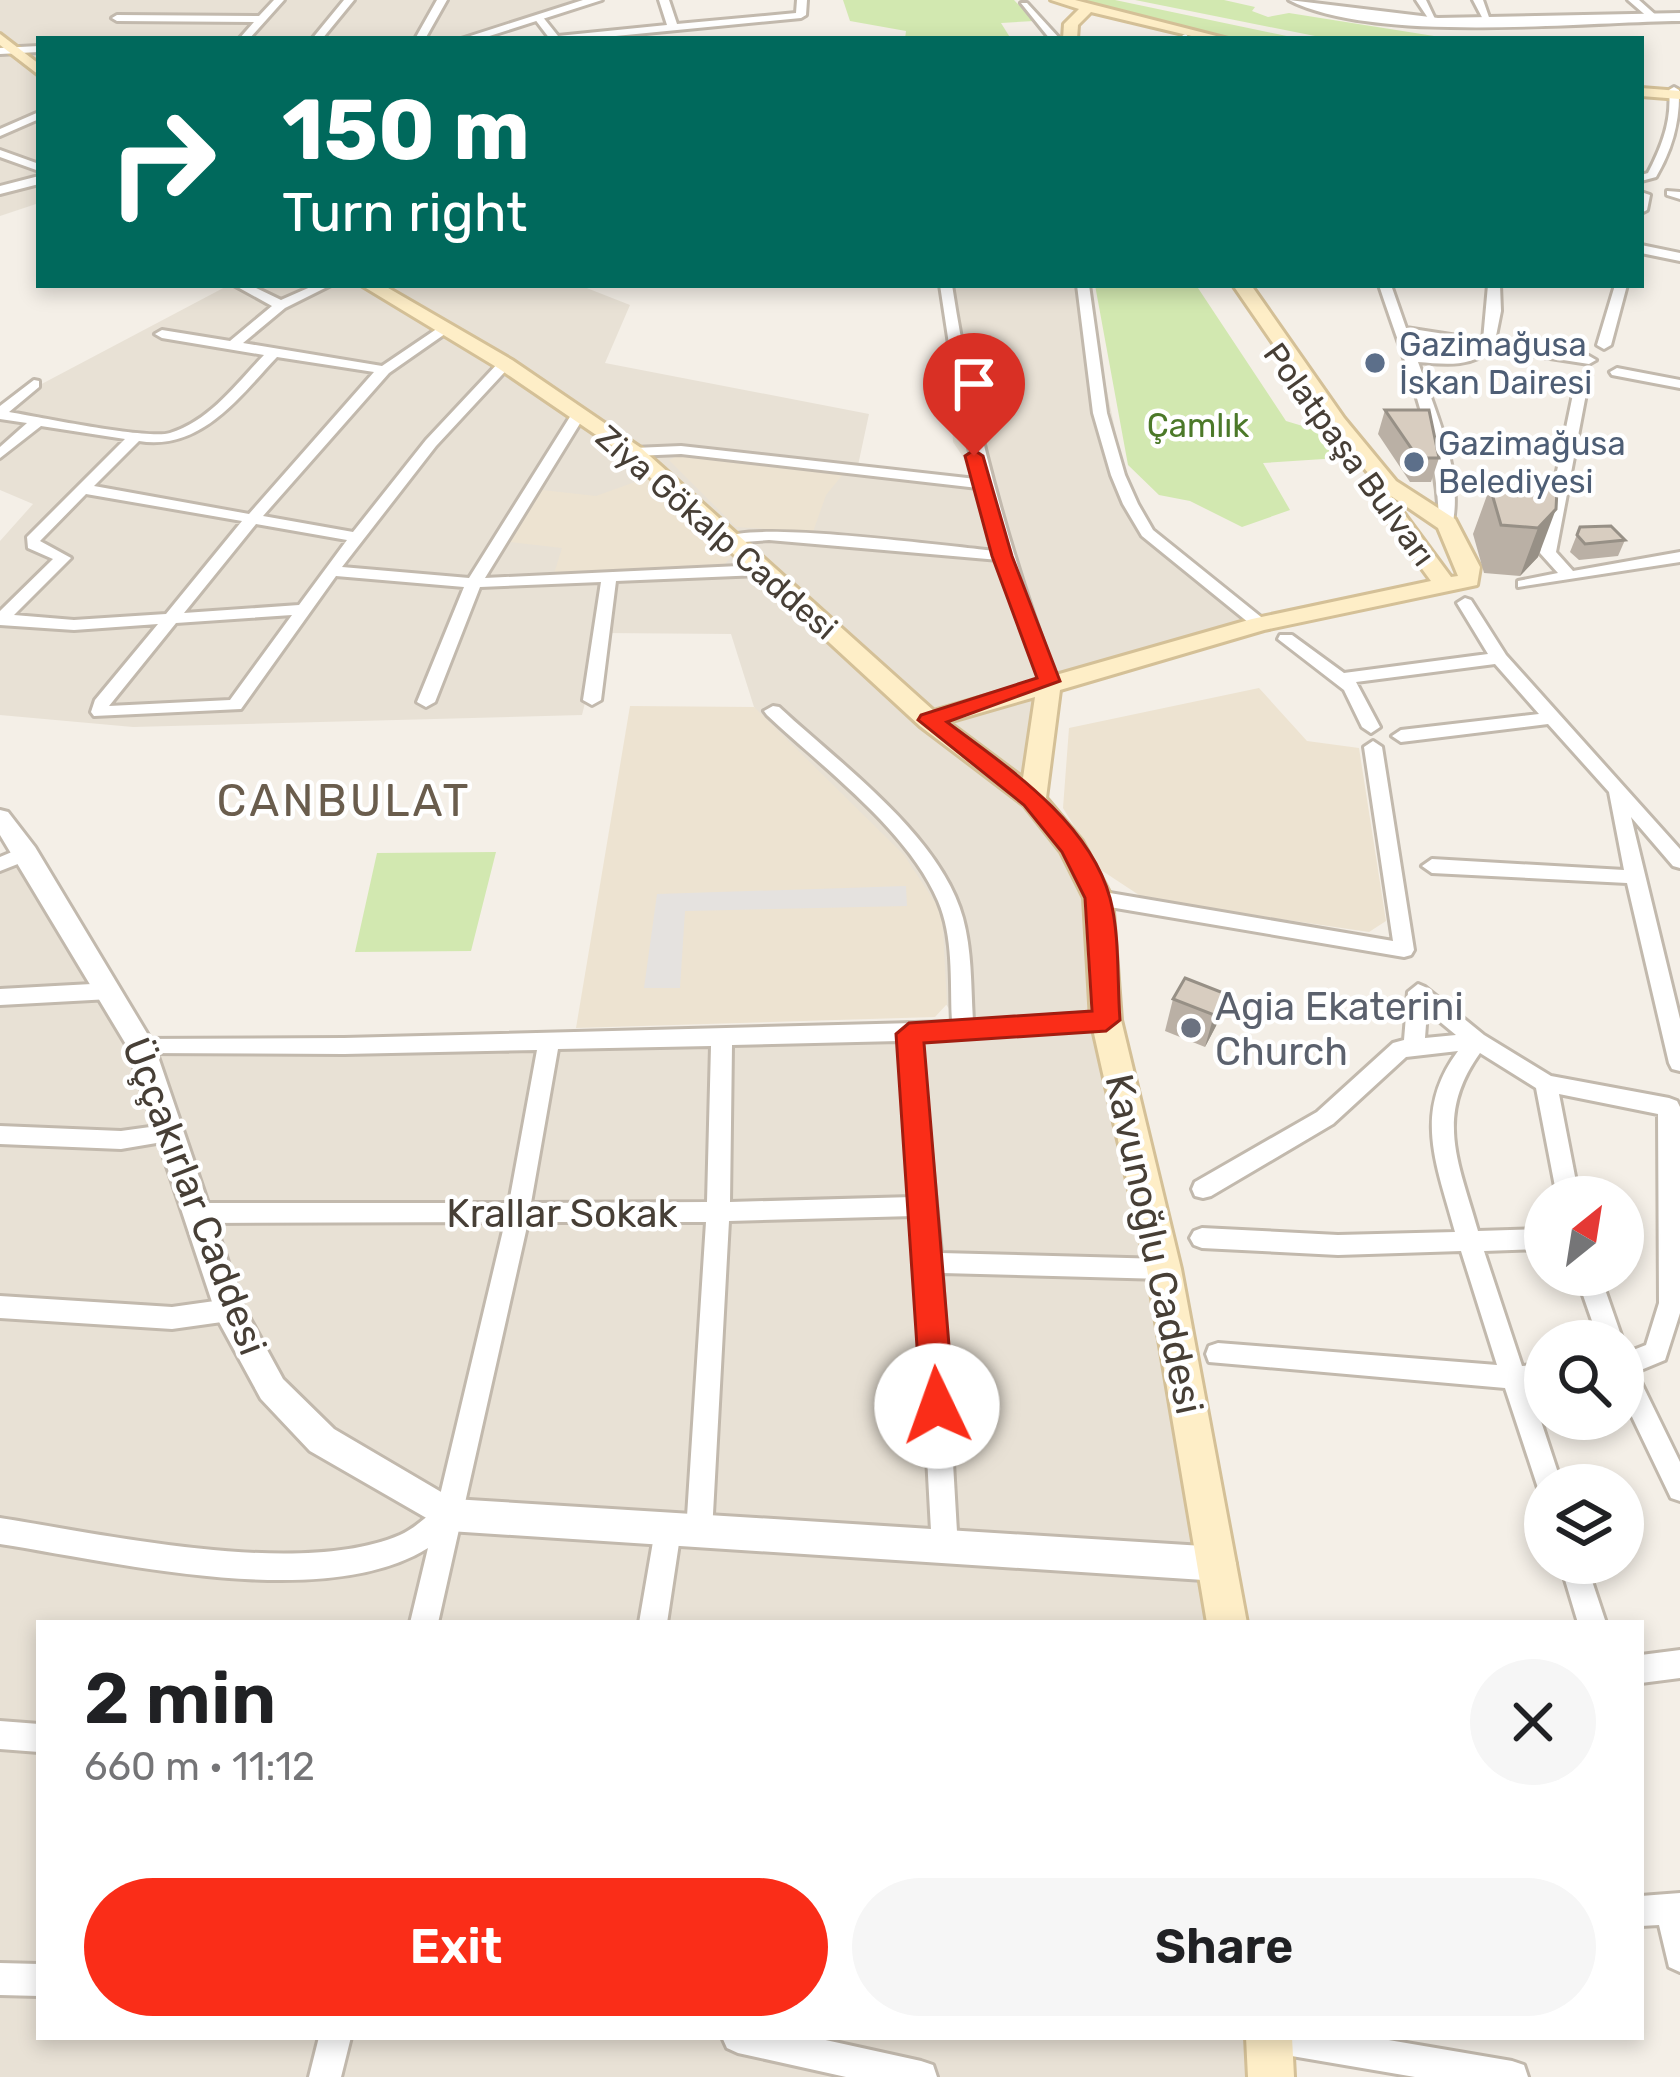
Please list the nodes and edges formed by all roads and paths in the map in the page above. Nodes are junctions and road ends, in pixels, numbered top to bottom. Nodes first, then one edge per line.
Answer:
1 (279, 0) edge
2 (349, 0) edge
3 (442, 0) edge
4 (596, 0) edge
5 (664, 0) edge
6 (733, 0) edge
7 (802, 0) edge
8 (1042, 0) edge
9 (1058, 0) edge
10 (1295, 0) edge
11 (1421, 0) edge
12 (1478, 0) edge
13 (1633, 0) edge
14 (1024, 5) dead end
15 (1091, 11) junction
16 (1653, 17) junction
17 (1680, 17) edge
18 (118, 18) dead end
19 (538, 18) junction
20 (262, 19) junction
21 (1432, 19) junction
22 (738, 21) junction
23 (1489, 21) junction
24 (673, 28) junction
25 (247, 36) edge
26 (319, 36) edge
27 (423, 36) edge
28 (477, 36) edge
29 (553, 36) edge
30 (587, 36) edge
31 (1052, 36) edge
32 (1070, 36) edge
33 (1081, 36) edge
34 (1183, 36) edge
35 (1207, 36) edge
36 (0, 38) edge
37 (11, 55) edge
38 (1644, 91) edge
39 (1678, 97) edge
40 (36, 116) edge
41 (0, 122) edge
42 (24, 122) junction
43 (0, 133) edge
44 (1675, 134) edge
45 (0, 153) edge
46 (36, 167) edge
47 (1644, 175) edge
48 (36, 182) edge
49 (0, 190) edge
50 (1644, 250) edge
51 (1680, 257) edge
52 (246, 288) edge
53 (318, 288) edge
54 (375, 288) edge
55 (946, 288) edge
56 (1083, 288) edge
57 (1232, 288) edge
58 (1244, 288) edge
59 (1386, 288) edge
60 (1494, 288) edge
61 (1620, 288) edge
62 (281, 305) junction
63 (446, 328) junction
64 (1402, 331) junction
65 (161, 334) dead end
66 (1492, 343) junction
67 (233, 345) junction
68 (1604, 345) dead end
69 (274, 352) junction
70 (1410, 358) junction
71 (1588, 360) dead end
72 (506, 364) junction
73 (384, 370) junction
74 (1617, 372) dead end
75 (1582, 378) dead end
76 (34, 384) dead end
77 (1680, 384) edge
78 (580, 412) junction
79 (0, 414) edge
80 (38, 421) junction
81 (136, 436) junction
82 (634, 452) junction
83 (0, 454) edge
84 (981, 484) junction
85 (83, 489) junction
86 (1435, 493) junction
87 (252, 519) junction
88 (1400, 520) junction
89 (1447, 524) junction
90 (356, 537) junction
91 (731, 538) junction
92 (1002, 556) junction
93 (1680, 557) edge
94 (760, 569) junction
95 (332, 571) junction
96 (1569, 576) junction
97 (609, 578) junction
98 (474, 583) junction
99 (1524, 584) dead end
100 (1456, 595) junction
101 (306, 609) junction
102 (1, 620) edge
103 (167, 621) junction
104 (1260, 624) junction
105 (1286, 639) dead end
106 (1499, 658) junction
107 (1341, 679) junction
108 (1049, 681) junction
109 (592, 700) dead end
110 (426, 702) dead end
111 (773, 711) dead end
112 (1551, 718) junction
113 (929, 720) junction
114 (1400, 736) dead end
115 (1616, 790) junction
116 (1033, 799) junction
117 (0, 818) edge
118 (13, 859) edge
119 (1680, 861) edge
120 (1432, 866) dead end
121 (1636, 878) junction
122 (1098, 898) junction
123 (110, 991) junction
124 (0, 997) edge
125 (1106, 1020) junction
126 (963, 1031) junction
127 (909, 1034) junction
128 (722, 1036) junction
129 (1477, 1041) junction
130 (549, 1042) junction
131 (140, 1045) junction
132 (1414, 1047) junction
133 (1680, 1063) edge
134 (1546, 1082) junction
135 (1674, 1103) edge
136 (172, 1133) junction
137 (0, 1135) edge
138 (1564, 1176) edge
139 (1203, 1190) dead end
140 (925, 1206) junction
141 (718, 1212) junction
142 (200, 1213) junction
143 (518, 1214) junction
144 (1202, 1238) dead end
145 (1524, 1240) edge
146 (1469, 1241) junction
147 (1675, 1260) edge
148 (930, 1263) junction
149 (1164, 1269) junction
150 (0, 1306) edge
151 (229, 1310) junction
152 (1668, 1353) edge
153 (1218, 1354) dead end
154 (1524, 1377) edge
155 (1515, 1378) junction
156 (1644, 1413) edge
157 (1542, 1464) edge
158 (1680, 1489) edge
159 (449, 1515) junction
160 (0, 1531) edge
161 (684, 1531) junction
162 (945, 1549) junction
163 (1219, 1564) junction
164 (1580, 1584) edge
165 (425, 1620) edge
166 (654, 1620) edge
167 (1227, 1620) edge
168 (1591, 1620) edge
169 (1680, 1664) edge
170 (1644, 1669) edge
171 (0, 1735) edge
172 (36, 1738) edge
173 (1664, 1909) edge
174 (1680, 1955) edge
175 (0, 1978) edge
176 (36, 1980) edge
177 (334, 2040) edge
178 (751, 2040) edge
179 (1272, 2040) edge
180 (1290, 2040) edge
181 (913, 2076) edge
182 (326, 2077) edge
183 (1271, 2077) edge
184 (1512, 2077) edge

1 - 20 street
2 - 26 street
3 - 27 street
4 - 19 street
5 - 24 street
6 - 22 street
7 - 22 street
8 - 15 main road
9 - 15 main road
10 - 21 street
11 - 21 street
12 - 23 street
13 - 16 street
14 - 31 street
15 - 32 main road
15 - 33 main road
15 - 34 main road
15 - 35 main road
16 - 17 street
16 - 23 street
18 - 20 street
19 - 28 street
19 - 29 street
20 - 25 street
21 - 23 street
22 - 24 street
24 - 30 street
36 - 37 main road
38 - 39 main road
39 - 44 street
40 - 42 street
41 - 42 street
42 - 43 street
44 - 47 street
45 - 46 street
48 - 49 street
50 - 51 street
52 - 62 street
53 - 62 street
54 - 63 main road, Ziya Gökalp Caddesi
55 - 84 street
56 - 104 street
57 - 88 main road, Polatpaşa Bulvarı
58 - 86 main road, Polatpaşa Bulvarı
59 - 64 street
60 - 66 street
61 - 68 street
62 - 67 street
63 - 72 main road, Ziya Gökalp Caddesi
63 - 73 street
64 - 66 street
64 - 70 street
65 - 67 street
66 - 70 street
66 - 71 street
67 - 69 street
69 - 73 street
69 - 81 street
70 - 86 street
72 - 78 main road, Ziya Gökalp Caddesi
72 - 90 street
73 - 87 street
74 - 77 street
75 - 96 street
76 - 79 street
78 - 82 main road, Ziya Gökalp Caddesi
78 - 98 street
79 - 80 street
80 - 81 street
80 - 83 street
81 - 85 street
82 - 84 street
82 - 91 main road, Ziya Gökalp Caddesi
84 - 92 street
85 - 87 street
85 - 102 street
86 - 88 street
86 - 89 main road, Polatpaşa Bulvarı
86 - 89 street
87 - 90 street
87 - 103 street
88 - 100 main road, Polatpaşa Bulvarı
89 - 100 main road, Polatpaşa Bulvarı
90 - 95 street
91 - 92 street
91 - 94 main road, Ziya Gökalp Caddesi
92 - 108 street
93 - 96 street
94 - 97 street
94 - 113 main road, Ziya Gökalp Caddesi
95 - 98 street
95 - 101 street
96 - 99 street
97 - 98 street
97 - 109 street
98 - 110 street
100 - 104 main road
100 - 106 street
101 - 103 street
101 - 103 street
102 - 103 street
104 - 108 main road
105 - 107 street
106 - 107 street
106 - 112 street
107 - 122 street
108 - 113 main road
108 - 116 main road
111 - 126 street
112 - 114 street
112 - 115 street
113 - 116 main road, Kavunoğlu Caddesi
115 - 119 street
115 - 121 street
116 - 122 main road, Kavunoğlu Caddesi
117 - 118 street, Üççakırlar Caddesi
118 - 123 street, Üççakırlar Caddesi
120 - 121 street
121 - 133 street
122 - 125 main road, Kavunoğlu Caddesi
123 - 124 street
123 - 131 street, Üççakırlar Caddesi
125 - 126 street
125 - 149 main road, Kavunoğlu Caddesi
126 - 127 street
127 - 128 street
127 - 140 street
128 - 130 street
128 - 141 street
129 - 132 street
129 - 132 street
129 - 134 street
129 - 146 street
130 - 131 street
130 - 143 street
131 - 136 street, Üççakırlar Caddesi
132 - 139 street
134 - 135 street
134 - 138 street
135 - 147 street
136 - 137 street
136 - 142 street, Üççakırlar Caddesi
140 - 141 street, Krallar Sokak
140 - 148 street
141 - 143 street, Krallar Sokak
141 - 161 street
142 - 143 street, Krallar Sokak
142 - 151 street, Üççakırlar Caddesi
143 - 159 street
144 - 146 street
145 - 146 street
146 - 155 street
147 - 152 street
148 - 149 street
148 - 162 street
149 - 163 main road, Kavunoğlu Caddesi
150 - 151 street
151 - 159 street, Üççakırlar Caddesi
153 - 155 street
154 - 155 street
155 - 157 street
156 - 158 street
159 - 160 street
159 - 161 street
159 - 165 street
161 - 162 street
161 - 166 street
162 - 163 street
163 - 167 main road, Kavunoğlu Caddesi
164 - 168 street
169 - 170 street
171 - 172 street
173 - 174 street
175 - 176 street
177 - 182 street
178 - 181 street
179 - 183 main road
180 - 184 street

